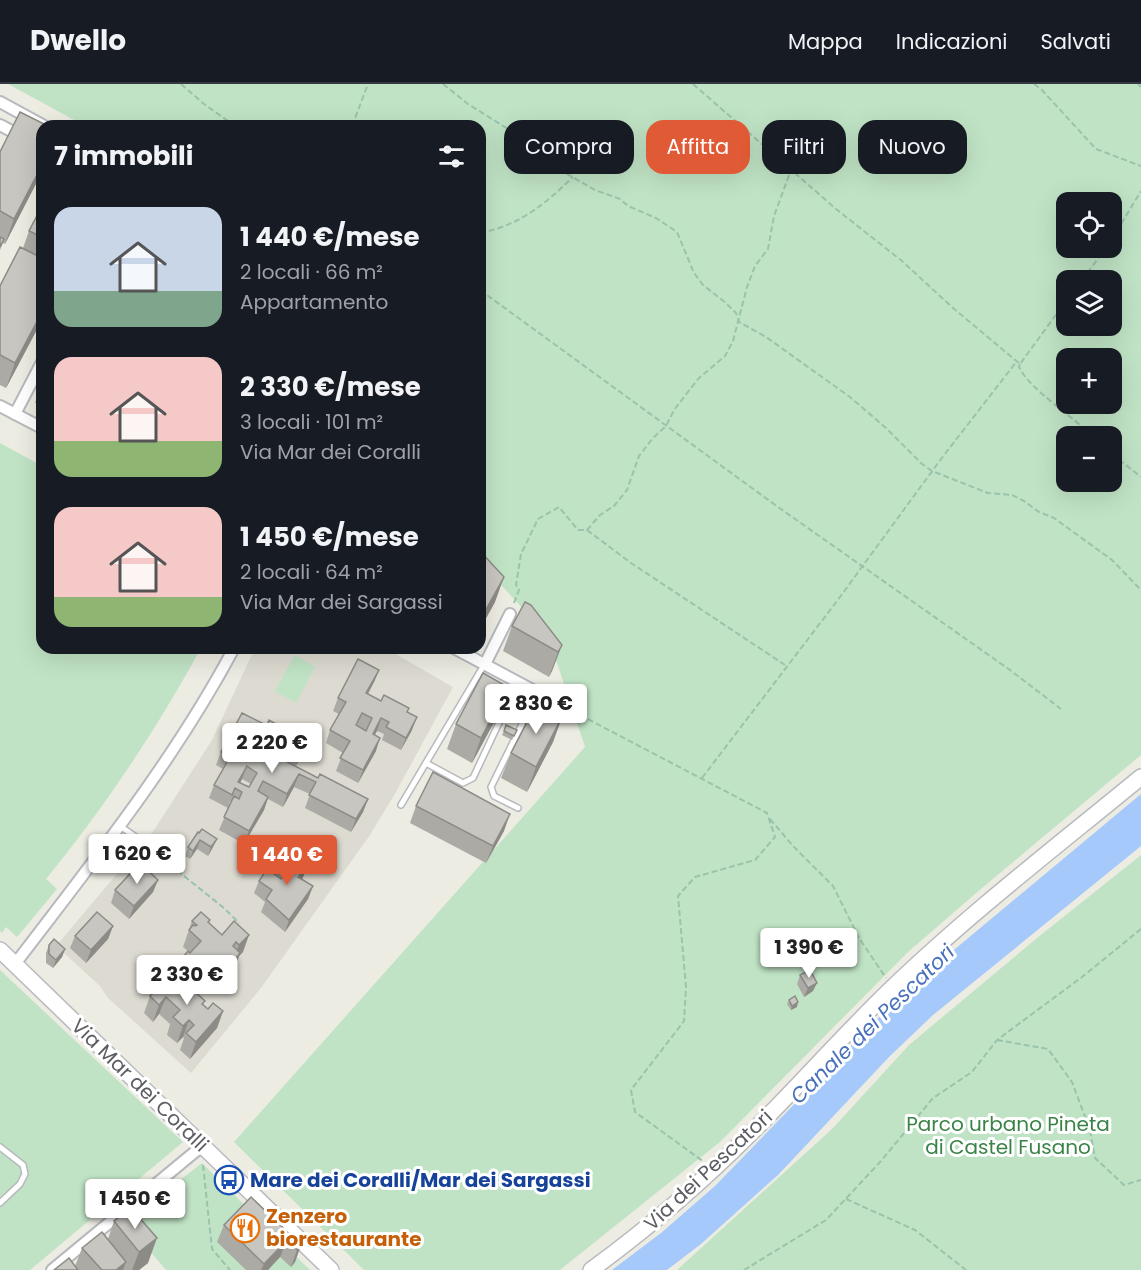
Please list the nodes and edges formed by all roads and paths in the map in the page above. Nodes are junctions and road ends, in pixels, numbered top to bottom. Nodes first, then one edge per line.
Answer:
1 (181, 84) edge
2 (368, 84) edge
3 (443, 84) edge
4 (693, 84) edge
5 (1034, 84) edge
6 (1138, 84) edge
7 (1141, 87) edge
8 (0, 102) edge
9 (227, 120) edge
10 (354, 120) edge
11 (36, 122) edge
12 (0, 125) edge
13 (36, 144) edge
14 (762, 145) edge
15 (1141, 166) edge
16 (790, 174) edge
17 (796, 174) edge
18 (573, 177) junction
19 (1141, 191) edge
20 (1122, 222) edge
21 (486, 231) edge
22 (486, 294) edge
23 (1056, 315) edge
24 (739, 322) junction
25 (1017, 361) junction
26 (1020, 364) junction
27 (36, 374) edge
28 (0, 406) edge
29 (15, 414) junction
30 (36, 425) edge
31 (666, 426) junction
32 (1083, 426) edge
33 (1122, 462) edge
34 (932, 471) junction
35 (1141, 477) edge
36 (587, 530) junction
37 (862, 566) junction
38 (1141, 590) edge
39 (510, 615) joint
40 (231, 654) edge
41 (466, 654) edge
42 (485, 664) junction
43 (786, 666) junction
44 (532, 689) junction
45 (521, 706) junction
46 (1061, 709) dead end
47 (572, 711) joint
48 (426, 763) junction
49 (1141, 777) edge
50 (702, 778) junction
51 (401, 805) dead end
52 (518, 808) dead end
53 (765, 813) dead end
54 (769, 817) junction
55 (120, 826) junction
56 (142, 843) joint
57 (239, 923) edge
58 (1141, 929) edge
59 (0, 950) edge
60 (15, 964) junction
61 (892, 988) junction
62 (997, 1040) junction
63 (202, 1146) junction
64 (0, 1147) edge
65 (713, 1169) junction
66 (1141, 1180) edge
67 (846, 1199) junction
68 (0, 1203) edge
69 (52, 1270) edge
70 (230, 1270) edge
71 (332, 1270) edge
72 (591, 1270) edge
73 (744, 1270) edge
74 (966, 1270) edge

1 - 9 path
2 - 10 path
3 - 18 path
4 - 14 path
5 - 15 path
6 - 7 path
8 - 11 street
12 - 13 street
16 - 24 path
17 - 25 path
18 - 21 path
18 - 24 path
19 - 20 path
22 - 31 path
23 - 26 path
24 - 31 path
24 - 34 path
25 - 26 path
25 - 34 path
26 - 32 path
27 - 29 street
28 - 29 street
29 - 30 street
31 - 36 path
31 - 37 path
33 - 35 path
34 - 37 path
34 - 38 path
36 - 39 path
36 - 43 path
37 - 43 path
37 - 46 path
39 - 42 street
40 - 55 street
41 - 42 street
42 - 44 street
42 - 48 lane
43 - 50 path
44 - 45 lane
44 - 47 street
45 - 48 lane
45 - 52 lane
47 - 50 path
48 - 51 lane
49 - 61 street, Via dei Pescatori
50 - 54 path
53 - 54 path
54 - 61 path
54 - 65 path
55 - 56 lane
55 - 60 street
56 - 57 path
58 - 62 path
59 - 60 street, Via Mar dei Coralli
60 - 63 street, Via Mar dei Coralli
61 - 65 street, Via dei Pescatori
62 - 66 path
62 - 67 path
63 - 69 street
63 - 70 path
63 - 71 street, Via Mar dei Coralli
64 - 68 lane
65 - 72 street, Via dei Pescatori
67 - 73 path
67 - 74 path

